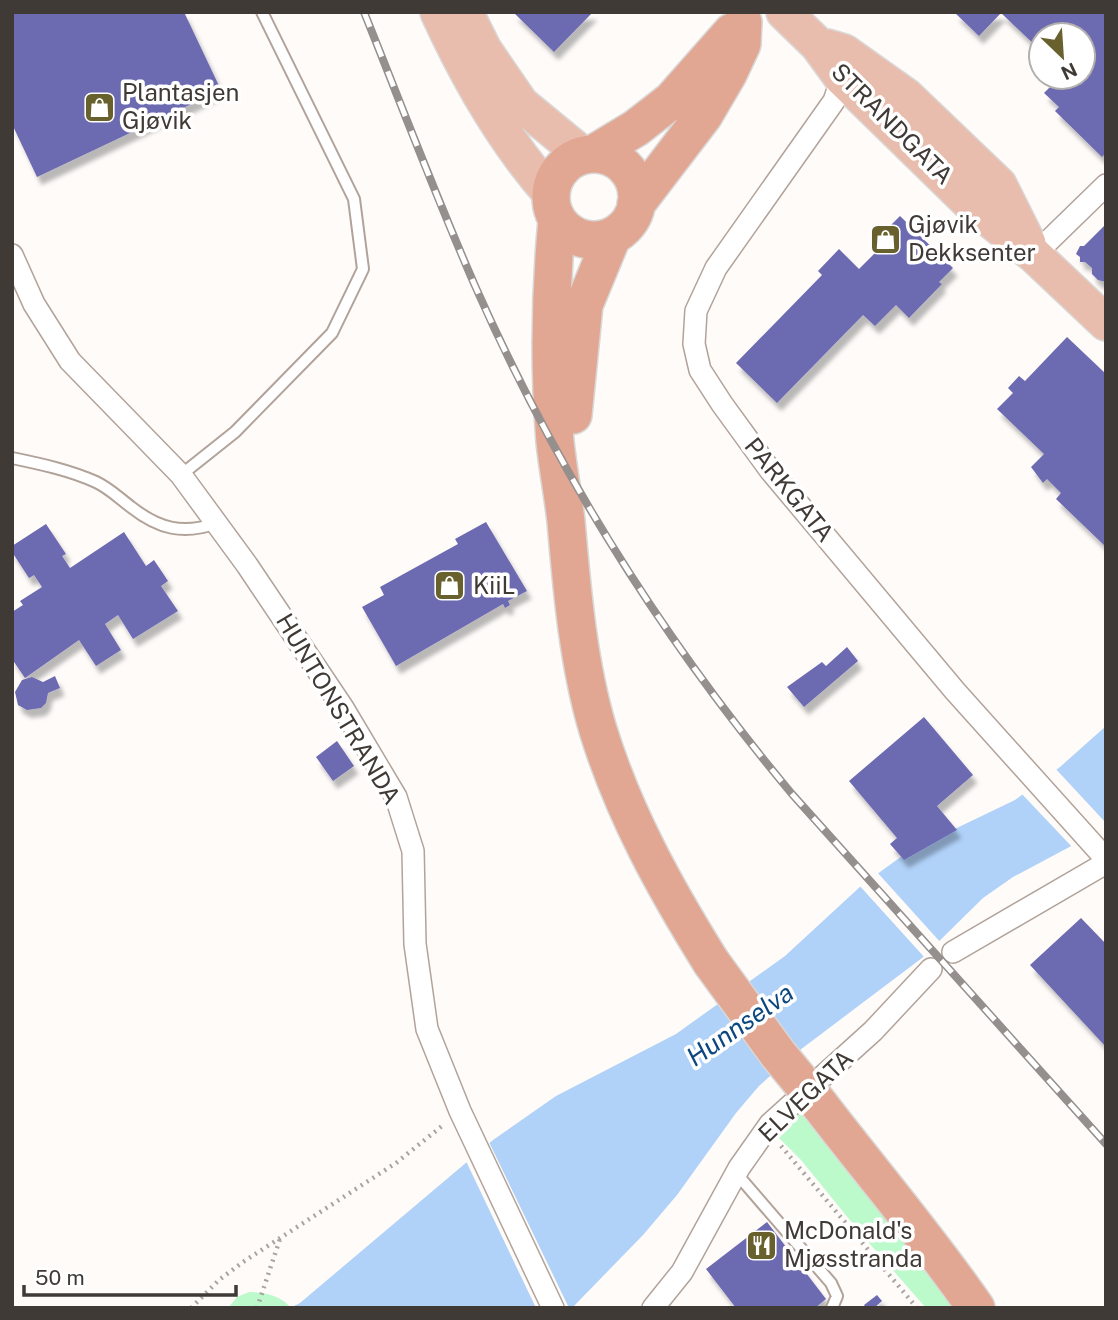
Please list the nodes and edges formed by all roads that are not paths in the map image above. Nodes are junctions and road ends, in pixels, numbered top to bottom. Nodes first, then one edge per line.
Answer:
1 (262, 12) edge
2 (438, 12) edge
3 (466, 12) edge
4 (783, 12) edge
5 (818, 45) junction
6 (842, 78) junction
7 (589, 155) junction
8 (1106, 185) edge
9 (636, 204) junction
10 (554, 207) junction
11 (611, 237) junction
12 (1034, 255) junction
13 (12, 256) edge
14 (1106, 323) edge
15 (12, 458) edge
16 (181, 475) junction
17 (564, 503) junction
18 (217, 523) junction
19 (1106, 861) edge
20 (953, 952) dead end
21 (931, 969) dead end
22 (736, 1173) junction
23 (942, 1258) junction
24 (553, 1308) edge
25 (653, 1308) edge
26 (832, 1308) edge
27 (976, 1308) edge
28 (991, 1308) edge

1 - 16 lane
2 - 10 main road
3 - 7 main road
4 - 5 main road, STRANDGATA
5 - 6 main road, STRANDGATA
5 - 12 main road, STRANDGATA
6 - 12 main road, STRANDGATA
6 - 19 street, PARKGATA
7 - 9 highway
7 - 9 highway
7 - 10 highway
8 - 12 street
9 - 11 highway
10 - 11 highway
10 - 17 highway
11 - 17 highway
12 - 14 main road, STRANDGATA
13 - 16 street, HUNTONSTRANDA
15 - 18 lane
16 - 18 street, HUNTONSTRANDA
17 - 23 highway, bridge
18 - 24 street, HUNTONSTRANDA
19 - 20 street
21 - 22 street, ELVEGATA
22 - 25 street, ELVEGATA
22 - 26 lane
23 - 27 highway
23 - 28 highway

